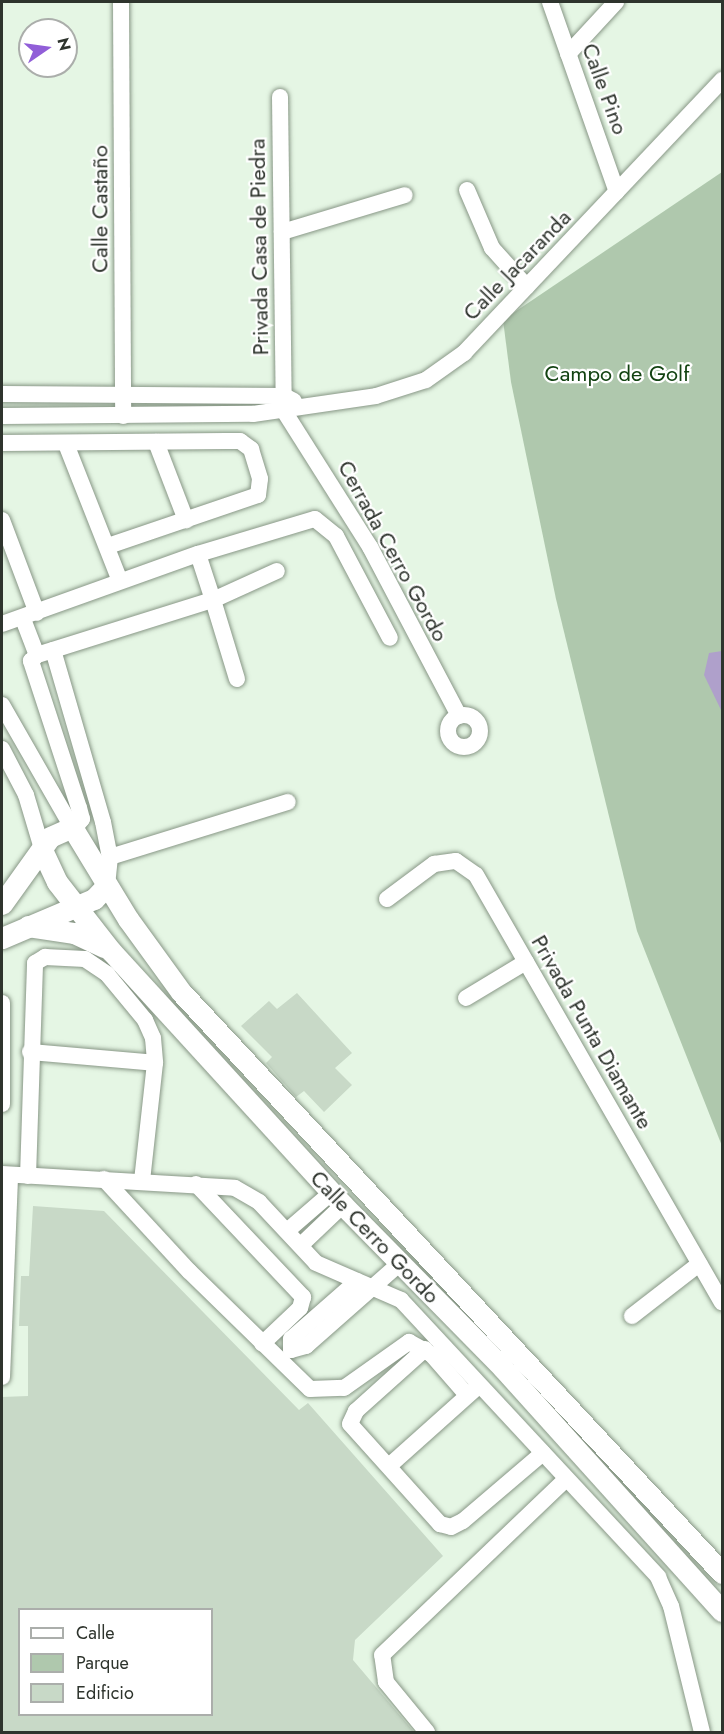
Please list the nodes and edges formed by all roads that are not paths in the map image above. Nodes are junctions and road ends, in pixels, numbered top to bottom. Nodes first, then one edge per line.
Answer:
1 (121, 2) edge
2 (550, 2) edge
3 (616, 2) edge
4 (568, 54) junction
5 (723, 80) edge
6 (280, 97) dead end
7 (467, 190) dead end
8 (617, 192) junction
9 (405, 195) dead end
10 (282, 232) junction
11 (527, 287) junction
12 (2, 394) edge
13 (123, 394) junction
14 (284, 403) junction
15 (123, 416) junction
16 (2, 417) edge
17 (156, 442) junction
18 (2, 443) edge
19 (66, 444) junction
20 (186, 519) junction
21 (2, 520) edge
22 (108, 546) junction
23 (198, 554) junction
24 (277, 571) dead end
25 (120, 581) junction
26 (213, 600) junction
27 (30, 616) junction
28 (2, 624) edge
29 (390, 638) dead end
30 (45, 652) junction
31 (237, 679) dead end
32 (2, 705) edge
33 (459, 716) dead end
34 (2, 749) edge
35 (288, 802) dead end
36 (103, 822) junction
37 (76, 824) junction
38 (43, 852) junction
39 (110, 857) junction
40 (107, 885) junction
41 (387, 899) dead end
42 (2, 904) edge
43 (76, 906) junction
44 (128, 919) junction
45 (25, 926) junction
46 (2, 938) edge
47 (105, 943) junction
48 (526, 962) junction
49 (466, 998) dead end
50 (2, 1003) edge
51 (30, 1052) junction
52 (155, 1063) junction
53 (2, 1104) edge
54 (6, 1174) edge
55 (28, 1176) junction
56 (104, 1179) junction
57 (142, 1181) junction
58 (196, 1184) junction
59 (337, 1199) junction
60 (287, 1231) junction
61 (300, 1245) junction
62 (316, 1263) junction
63 (399, 1264) junction
64 (699, 1264) junction
65 (364, 1283) junction
66 (337, 1298) junction
67 (723, 1302) edge
68 (632, 1316) dead end
69 (262, 1344) junction
70 (425, 1349) junction
71 (2, 1377) edge
72 (482, 1383) junction
73 (467, 1395) junction
74 (543, 1453) junction
75 (389, 1466) junction
76 (566, 1479) junction
77 (723, 1573) edge
78 (723, 1611) edge
79 (427, 1732) edge
80 (702, 1732) edge

1 - 13 street, Calle Castaño
2 - 4 street, Calle Pino
3 - 4 street
4 - 8 street, Calle Pino
5 - 8 street, Calle Jacaranda
6 - 10 street, Privada Casa de Piedra
7 - 11 street
8 - 11 street, Calle Jacaranda
9 - 10 street
10 - 14 street, Privada Casa de Piedra
11 - 14 street, Calle Jacaranda
12 - 13 street, Calle Jacaranda
13 - 14 street, Calle Jacaranda
13 - 15 street, Calle Castaño
14 - 15 street, Calle Jacaranda
14 - 33 street, Cerrada Cerro Gordo
15 - 16 street, Calle Jacaranda
17 - 19 street
17 - 20 street
17 - 20 street
18 - 19 street
19 - 22 street
20 - 22 street
21 - 27 street
22 - 25 street
23 - 25 street
23 - 26 street
23 - 29 street
24 - 26 street
25 - 27 street
26 - 30 street
26 - 31 street
27 - 28 street
27 - 30 street
30 - 36 street
30 - 37 street
32 - 37 street
34 - 38 street
35 - 39 street
36 - 37 street
36 - 39 street
37 - 38 main road
37 - 40 main road, Calle Cerro Gordo
38 - 42 main road
38 - 43 main road, Calle Cerro Gordo
39 - 40 street
40 - 43 main road
40 - 44 main road, Calle Cerro Gordo
41 - 48 street, Privada Punta Diamante
43 - 45 main road
43 - 47 main road, Calle Cerro Gordo
44 - 47 main road
44 - 77 main road, Calle Cerro Gordo
45 - 46 main road
45 - 47 main road
47 - 59 main road, Calle Cerro Gordo
48 - 49 street
48 - 64 street, Privada Punta Diamante
50 - 53 street
51 - 52 street
51 - 52 street
51 - 55 street
52 - 57 street
54 - 55 street
54 - 71 street
55 - 56 street
56 - 57 street
56 - 69 street
57 - 58 street
58 - 60 street
58 - 69 street
59 - 60 street
59 - 61 street
59 - 63 main road, Calle Cerro Gordo
60 - 61 street
61 - 62 street
62 - 65 street
62 - 66 street
63 - 65 street
63 - 78 main road, Calle Cerro Gordo
64 - 67 street, Privada Punta Diamante
64 - 68 street
65 - 66 street
65 - 66 street
65 - 72 street
69 - 70 street
70 - 73 street
70 - 75 street
72 - 73 street
72 - 74 street
73 - 75 street
74 - 75 street
74 - 76 street
76 - 79 street
76 - 80 street

